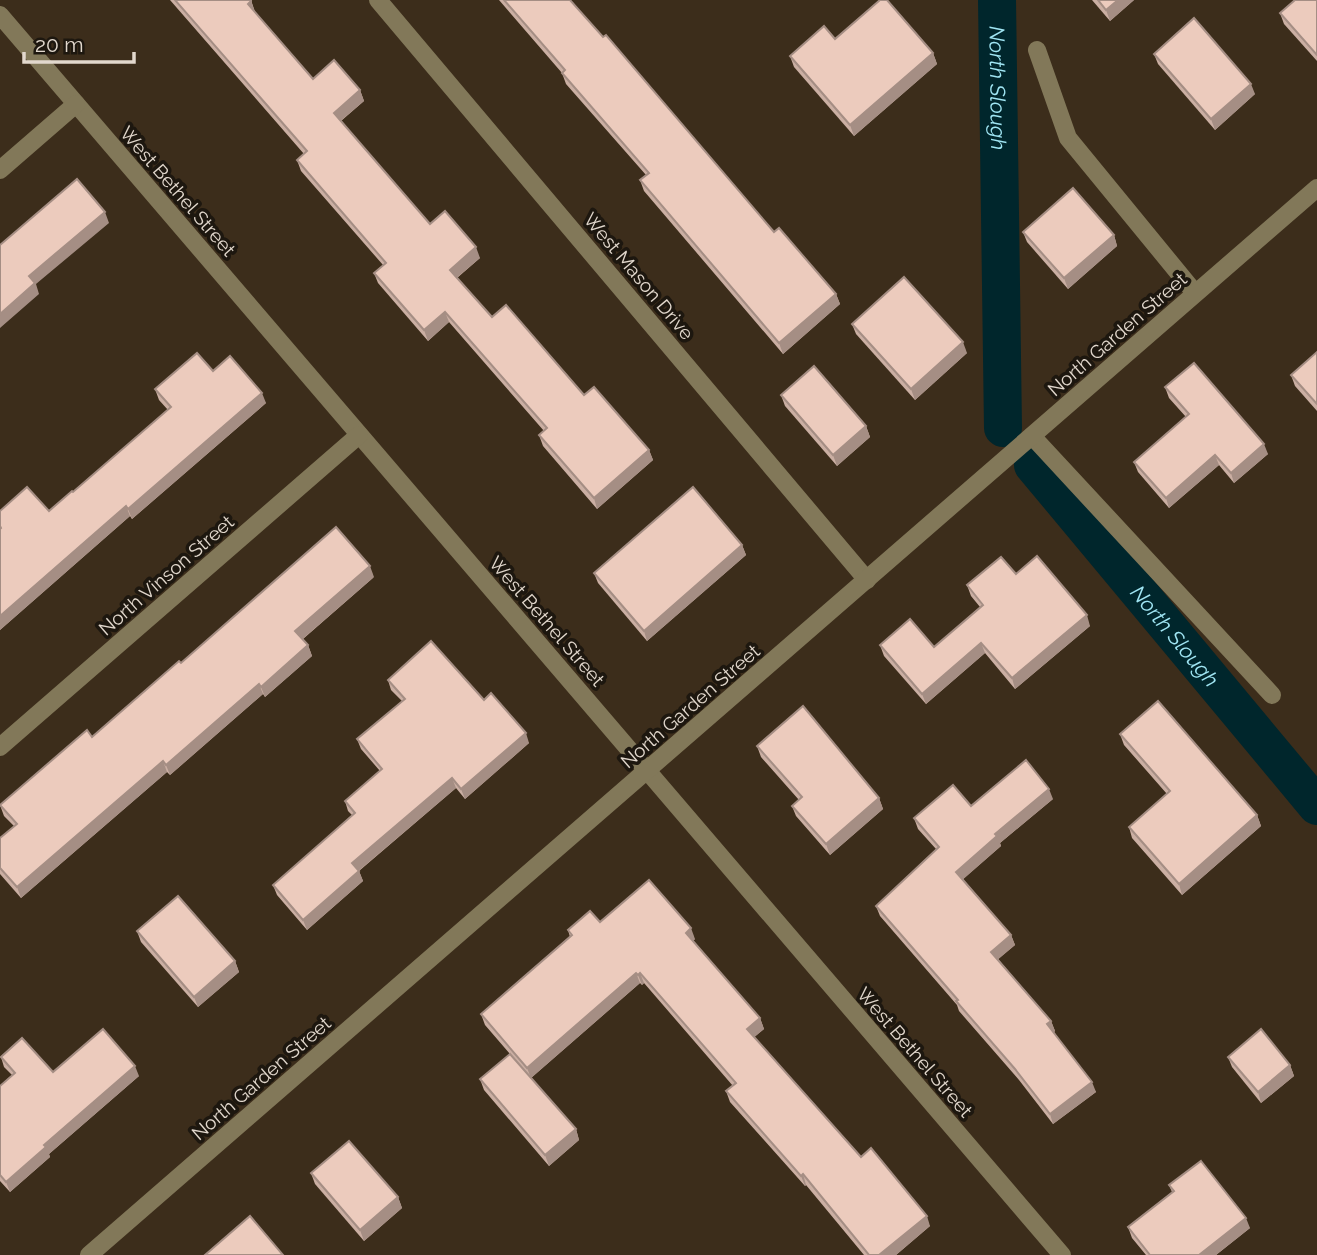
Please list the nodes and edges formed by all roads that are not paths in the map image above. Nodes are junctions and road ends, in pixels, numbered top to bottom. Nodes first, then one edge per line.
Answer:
1 (378, 0) edge
2 (0, 15) edge
3 (1037, 50) dead end
4 (76, 104) junction
5 (0, 170) edge
6 (1317, 188) edge
7 (1195, 293) junction
8 (359, 435) junction
9 (1031, 436) junction
10 (867, 580) junction
11 (1272, 695) dead end
12 (0, 747) edge
13 (647, 771) junction
14 (89, 1255) edge
15 (1062, 1255) edge

1 - 10 street, West Mason Drive
2 - 4 street, West Bethel Street
3 - 7 street
4 - 5 street
4 - 8 street, West Bethel Street
6 - 7 street, North Garden Street
7 - 9 street, North Garden Street
8 - 12 street, North Vinson Street
8 - 13 street, West Bethel Street
9 - 10 street, North Garden Street
9 - 11 street
10 - 13 street, North Garden Street
13 - 14 street, North Garden Street
13 - 15 street, West Bethel Street

